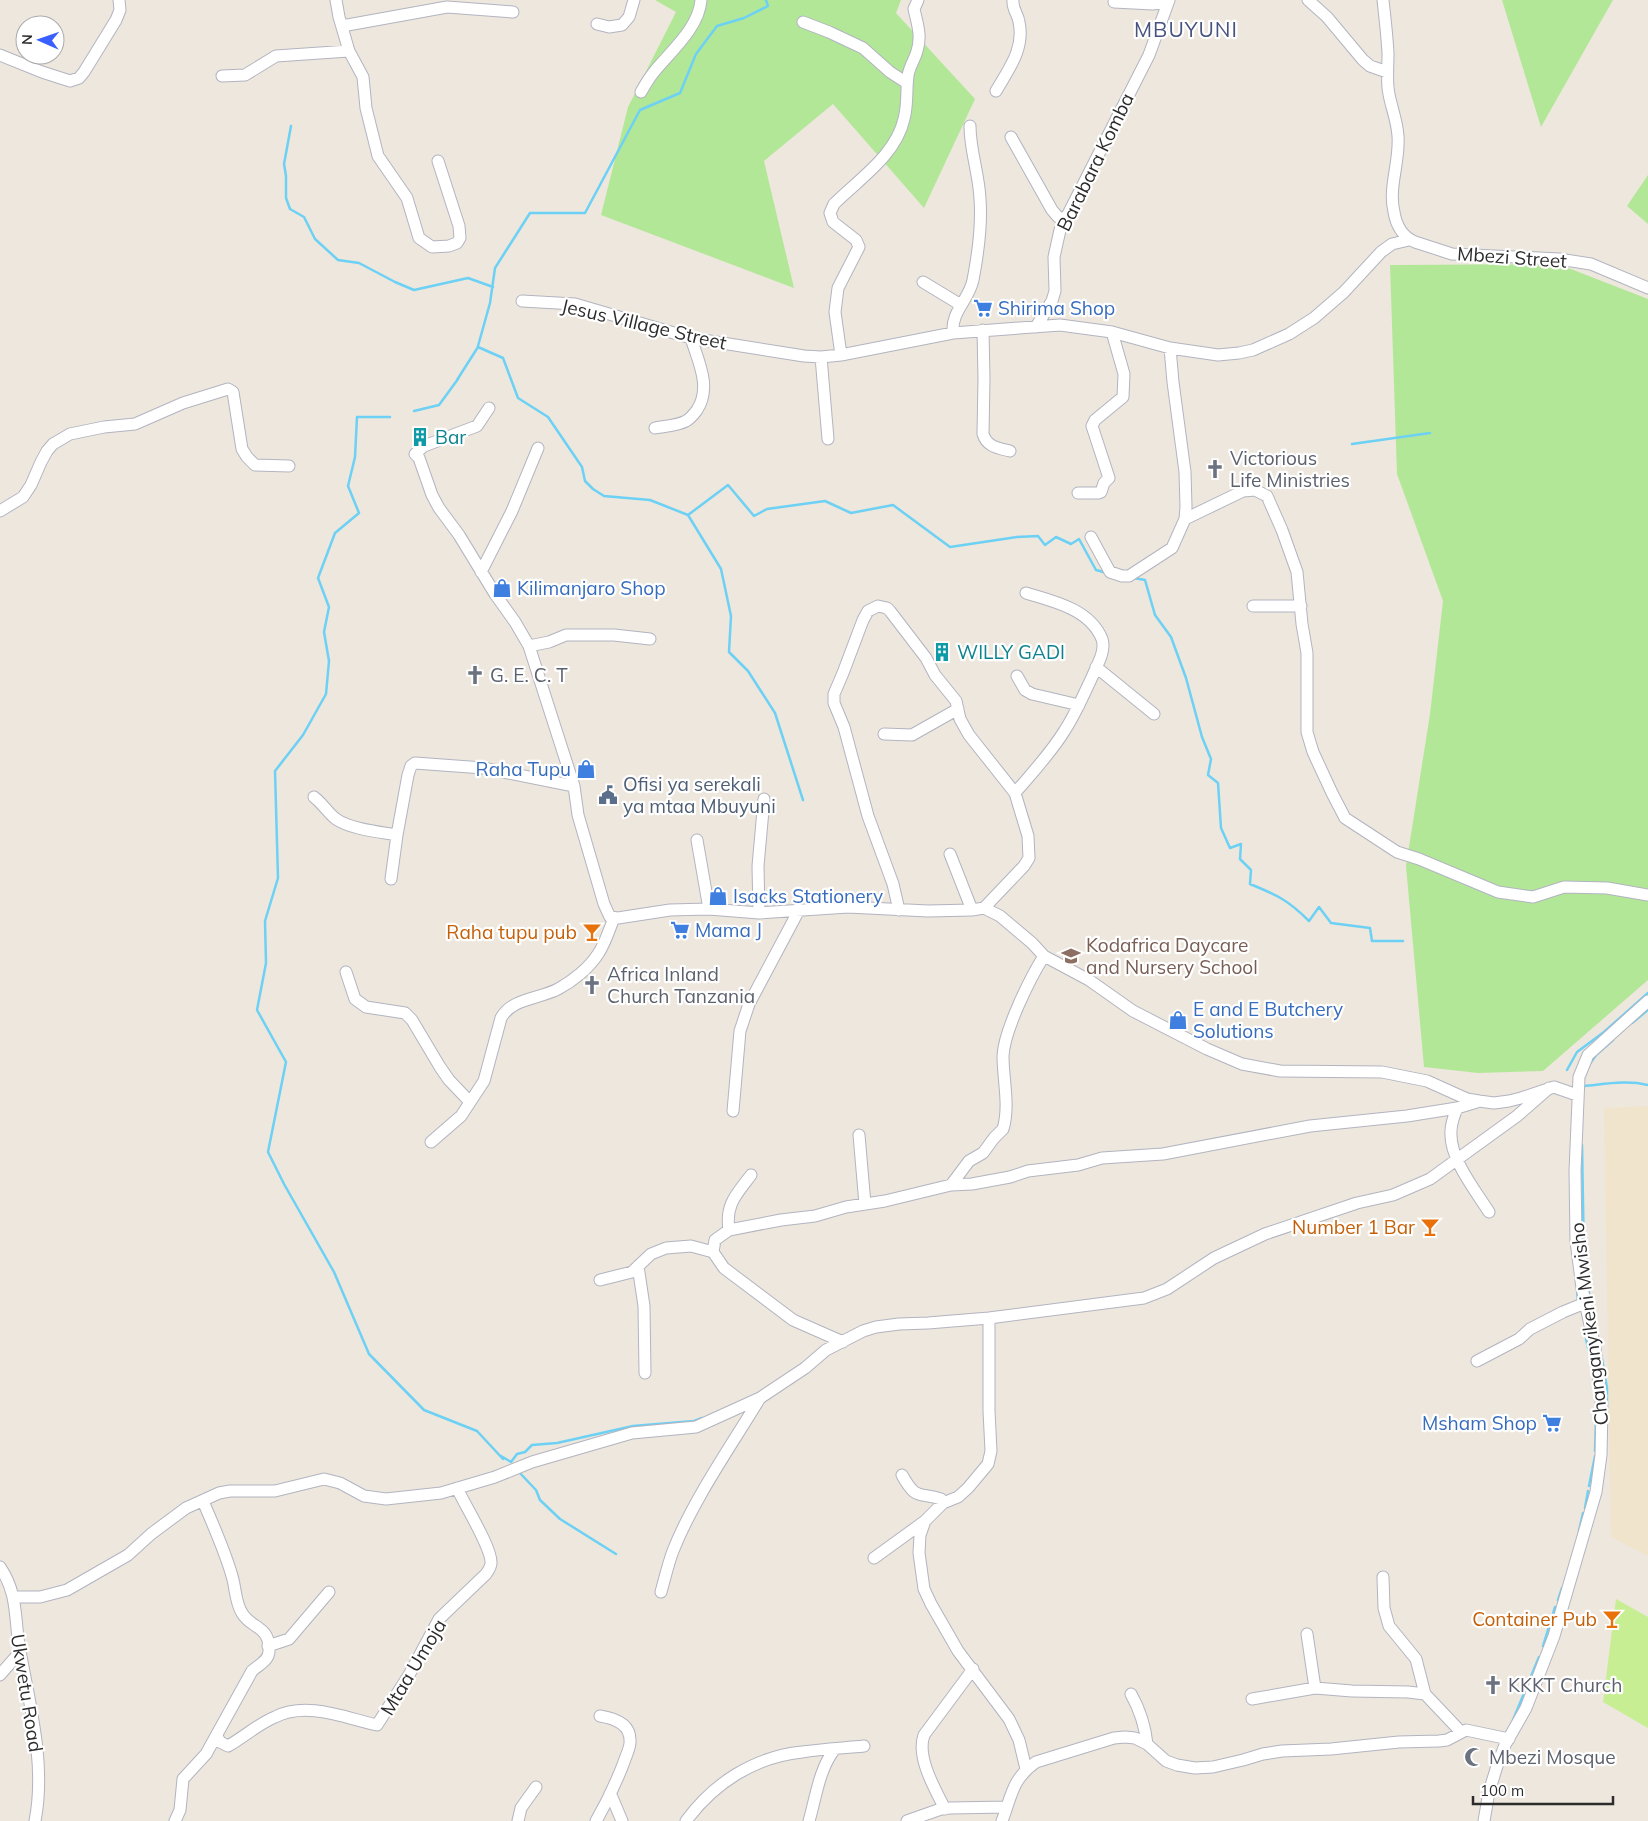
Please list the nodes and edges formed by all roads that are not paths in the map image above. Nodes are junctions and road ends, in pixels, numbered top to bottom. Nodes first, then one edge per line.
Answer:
1 (119, 0) edge
2 (336, 0) edge
3 (634, 0) edge
4 (701, 0) edge
5 (904, 0) edge
6 (1013, 0) edge
7 (1308, 0) edge
8 (1383, 0) edge
9 (1168, 1) edge
10 (1114, 2) dead end
11 (916, 3) edge
12 (513, 12) dead end
13 (804, 22) dead end
14 (597, 24) dead end
15 (342, 26) junction
16 (349, 51) junction
17 (0, 55) edge
18 (1387, 72) junction
19 (222, 76) dead end
20 (907, 83) junction
21 (996, 91) dead end
22 (641, 92) dead end
23 (970, 126) dead end
24 (1011, 137) dead end
25 (438, 161) dead end
26 (1067, 220) junction
27 (1409, 240) junction
28 (923, 282) dead end
29 (1648, 288) edge
30 (522, 301) dead end
31 (961, 305) junction
32 (1036, 326) junction
33 (983, 330) junction
34 (1112, 332) junction
35 (953, 333) junction
36 (691, 338) junction
37 (1170, 348) junction
38 (841, 355) junction
39 (821, 357) junction
40 (489, 408) dead end
41 (655, 428) dead end
42 (828, 439) dead end
43 (538, 448) dead end
44 (1010, 451) dead end
45 (289, 466) dead end
46 (1078, 493) dead end
47 (0, 511) edge
48 (1185, 519) junction
49 (1091, 538) dead end
50 (481, 572) junction
51 (1026, 593) dead end
52 (1253, 606) dead end
53 (1301, 606) junction
54 (650, 639) dead end
55 (529, 646) junction
56 (1096, 667) junction
57 (1017, 676) dead end
58 (1079, 705) junction
59 (958, 709) junction
60 (1154, 714) dead end
61 (884, 734) dead end
62 (574, 786) junction
63 (1015, 793) junction
64 (314, 797) dead end
65 (764, 799) dead end
66 (397, 836) junction
67 (697, 840) dead end
68 (950, 854) dead end
69 (392, 879) dead end
70 (1648, 895) edge
71 (709, 909) junction
72 (978, 909) junction
73 (799, 910) junction
74 (899, 910) junction
75 (759, 913) junction
76 (614, 918) junction
77 (1044, 956) junction
78 (346, 972) dead end
79 (1648, 1001) edge
80 (1549, 1088) junction
81 (1577, 1095) junction
82 (1479, 1101) junction
83 (470, 1102) junction
84 (1457, 1108) junction
85 (733, 1111) dead end
86 (859, 1135) dead end
87 (431, 1142) dead end
88 (1457, 1160) junction
89 (751, 1175) dead end
90 (951, 1185) junction
91 (865, 1204) junction
92 (1489, 1212) dead end
93 (729, 1230) junction
94 (713, 1252) junction
95 (638, 1266) junction
96 (600, 1280) dead end
97 (1585, 1304) junction
98 (990, 1318) junction
99 (843, 1342) junction
100 (1477, 1361) dead end
101 (645, 1373) dead end
102 (760, 1398) junction
103 (902, 1475) dead end
104 (456, 1488) junction
105 (203, 1501) junction
106 (944, 1504) junction
107 (925, 1521) junction
108 (874, 1558) dead end
109 (0, 1568) edge
110 (1383, 1577) dead end
111 (329, 1592) dead end
112 (661, 1592) dead end
113 (14, 1597) junction
114 (1307, 1634) dead end
115 (268, 1646) junction
116 (20, 1652) junction
117 (973, 1669) junction
118 (0, 1675) edge
119 (1315, 1688) junction
120 (1131, 1694) dead end
121 (1425, 1694) junction
122 (1252, 1699) dead end
123 (600, 1716) dead end
124 (1461, 1732) junction
125 (217, 1736) junction
126 (1509, 1739) junction
127 (1147, 1744) junction
128 (864, 1746) dead end
129 (834, 1750) junction
130 (1026, 1769) junction
131 (536, 1787) dead end
132 (611, 1794) junction
133 (1007, 1807) junction
134 (945, 1809) junction
135 (35, 1821) edge
136 (175, 1821) edge
137 (518, 1821) edge
138 (596, 1821) edge
139 (622, 1821) edge
140 (686, 1821) edge
141 (808, 1821) edge
142 (907, 1821) edge
143 (1002, 1821) edge
144 (1484, 1821) edge

1 - 17 street
2 - 15 street
3 - 14 street
4 - 22 street
5 - 11 street
6 - 21 street
7 - 18 street
8 - 18 street
9 - 10 street
9 - 26 street, Barabara Komba
11 - 20 street
12 - 15 street
13 - 20 street
15 - 16 street
16 - 19 street
16 - 25 street
18 - 27 street
20 - 38 street
23 - 31 street
24 - 26 street
26 - 32 street, Barabara Komba
27 - 29 street, Mbezi Street
27 - 37 street, Jesus Village Street
28 - 31 street
30 - 36 street, Jesus Village Street
31 - 35 street
32 - 33 street, Jesus Village Street
32 - 34 street, Jesus Village Street
33 - 35 street, Jesus Village Street
33 - 44 street
34 - 37 street, Jesus Village Street
34 - 46 street
35 - 38 street, Jesus Village Street
36 - 39 street, Jesus Village Street
36 - 41 street
37 - 48 street
38 - 39 street, Jesus Village Street
39 - 42 street
40 - 50 street
43 - 50 street
45 - 47 street
48 - 49 street
48 - 53 street
50 - 55 street
51 - 56 street
52 - 53 street
53 - 70 street
54 - 55 street
55 - 62 street
56 - 58 street
56 - 60 street
57 - 58 street
58 - 63 street
59 - 61 street
59 - 63 street
59 - 74 street
62 - 66 street
62 - 76 street
63 - 72 street
64 - 66 street
65 - 75 street
66 - 69 street
67 - 71 street
68 - 72 street
71 - 75 street
71 - 76 street
72 - 74 street
72 - 77 street
73 - 74 street
73 - 75 street
73 - 85 street
76 - 83 street
77 - 82 street
77 - 90 street
78 - 83 street
79 - 81 street, Changanyikeni Mwisho
80 - 81 street
80 - 82 street
80 - 88 street
81 - 97 street, Changanyikeni Mwisho
82 - 84 street
83 - 87 street
84 - 88 street
84 - 90 street
86 - 91 street
88 - 92 street
88 - 98 street
89 - 93 street
90 - 91 street
91 - 93 street
93 - 94 street
94 - 95 street
94 - 99 street
95 - 96 street
95 - 101 street
97 - 100 street
97 - 126 street, Changanyikeni Mwisho
98 - 99 street
98 - 106 street
99 - 102 street
102 - 104 street
102 - 112 street
103 - 106 street
104 - 105 street
104 - 125 street, Mtaa Umoja
105 - 113 street
105 - 115 street
106 - 107 street
107 - 108 street
107 - 117 street
109 - 113 street, Ukwetu Road
110 - 121 street
111 - 115 street
113 - 116 street, Ukwetu Road
114 - 119 street
115 - 125 street
116 - 118 street
116 - 135 street, Ukwetu Road
117 - 130 street
117 - 134 street
119 - 121 street
119 - 122 street
120 - 127 street
121 - 124 street
123 - 132 street
124 - 126 street
124 - 127 street
125 - 136 street
126 - 144 street, Changanyikeni Mwisho
127 - 130 street
128 - 129 street
129 - 140 street
129 - 141 street
130 - 133 street
131 - 137 street
132 - 138 street
132 - 139 street
133 - 134 street
133 - 143 street
134 - 142 street

